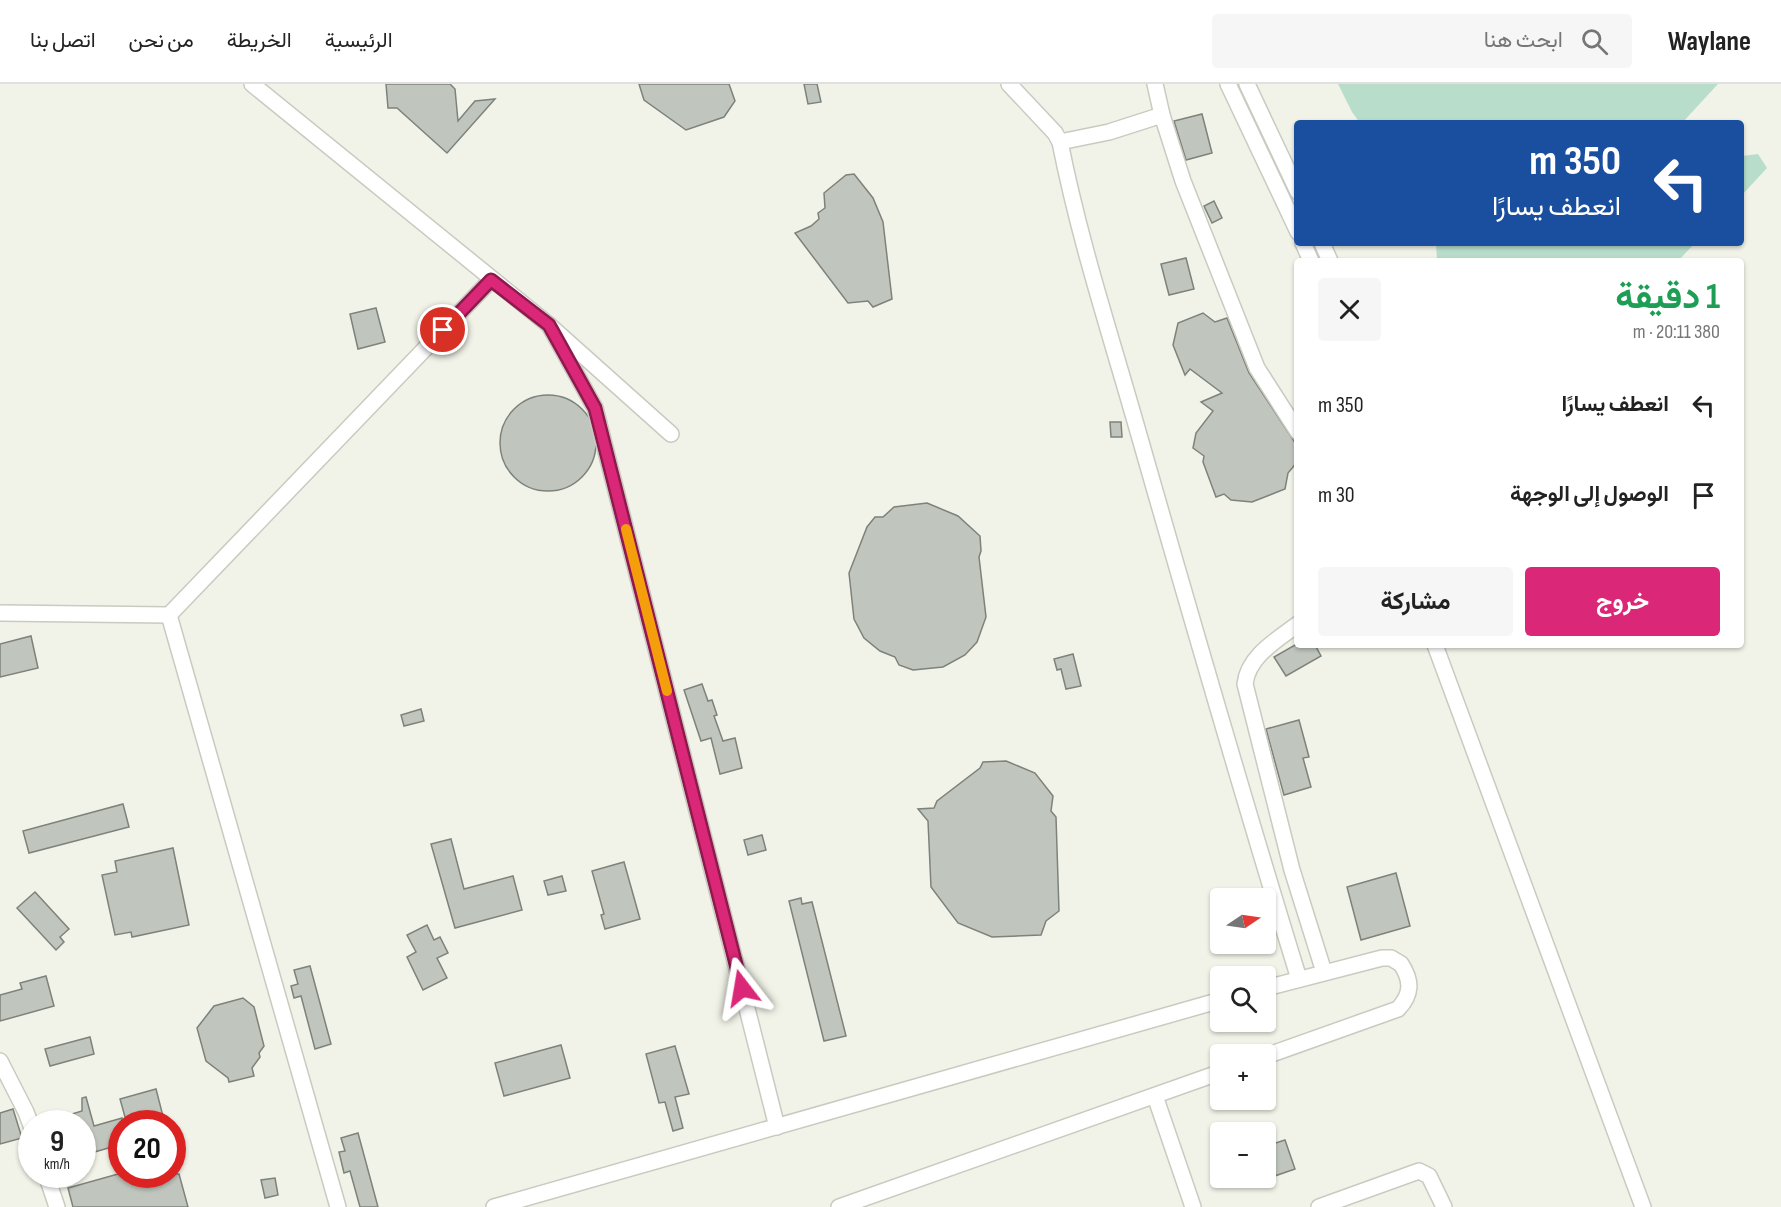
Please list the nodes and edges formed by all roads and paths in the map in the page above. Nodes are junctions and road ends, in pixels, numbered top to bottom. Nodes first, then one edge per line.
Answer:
1 (252, 84) edge
2 (1009, 84) edge
3 (1155, 84) edge
4 (1228, 84) edge
5 (1247, 84) edge
6 (1162, 115) junction
7 (1060, 142) junction
8 (1294, 184) edge
9 (1294, 224) edge
10 (491, 280) junction
11 (549, 325) junction
12 (1294, 426) edge
13 (671, 434) dead end
14 (0, 613) edge
15 (169, 615) junction
16 (1294, 627) edge
17 (1436, 648) edge
18 (1323, 972) junction
19 (1299, 979) junction
20 (1276, 985) edge
21 (1210, 1003) edge
22 (1276, 1052) edge
23 (0, 1061) edge
24 (1210, 1076) edge
25 (1155, 1096) junction
26 (26, 1110) edge
27 (777, 1127) junction
28 (51, 1188) edge
29 (57, 1207) edge
30 (338, 1207) edge
31 (495, 1207) edge
32 (839, 1207) edge
33 (1193, 1207) edge
34 (1319, 1207) edge
35 (1444, 1207) edge
36 (1643, 1207) edge

1 - 10 lane
2 - 7 lane
3 - 6 lane
4 - 9 lane
5 - 8 lane
6 - 7 lane
6 - 12 lane
7 - 19 lane
10 - 11 lane
10 - 15 lane
11 - 13 lane
11 - 27 lane
14 - 15 lane
15 - 30 lane
16 - 18 lane
17 - 36 lane
18 - 19 lane
18 - 22 lane
19 - 20 lane
21 - 27 lane
23 - 26 lane
24 - 25 lane
25 - 32 lane
25 - 33 lane
27 - 31 lane
28 - 29 lane
34 - 35 lane

